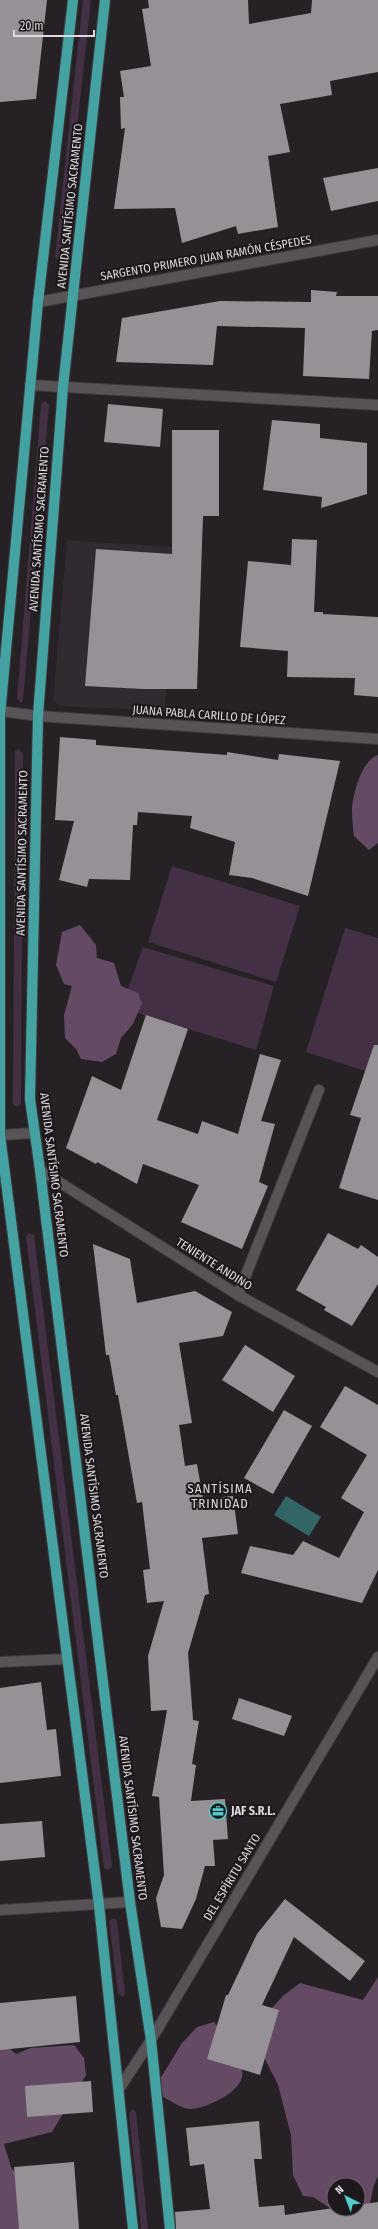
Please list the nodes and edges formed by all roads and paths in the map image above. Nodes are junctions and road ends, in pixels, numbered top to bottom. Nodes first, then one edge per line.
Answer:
1 (73, 0) edge
2 (105, 0) edge
3 (378, 240) edge
4 (74, 296) junction
5 (38, 302) junction
6 (30, 386) junction
7 (63, 387) junction
8 (378, 405) edge
9 (0, 711) edge
10 (38, 716) junction
11 (378, 739) edge
12 (319, 1090) dead end
13 (34, 1133) junction
14 (0, 1135) edge
15 (40, 1170) junction
16 (238, 1295) junction
17 (378, 1372) edge
18 (378, 1657) edge
19 (67, 1659) junction
20 (0, 1662) edge
21 (130, 1902) junction
22 (99, 1905) junction
23 (0, 1910) edge
24 (151, 2040) junction
25 (119, 2089) junction
26 (134, 2229) edge
27 (170, 2229) edge

1 - 5 main road, AVENIDA SANTÍSIMO SACRAMENTO
2 - 4 main road, AVENIDA SANTÍSIMO SACRAMENTO
3 - 4 street, SARGENTO PRIMERO JUAN RAMÓN CÉSPEDES
4 - 5 street, SARGENTO PRIMERO JUAN RAMÓN CÉSPEDES
4 - 7 main road, AVENIDA SANTÍSIMO SACRAMENTO
5 - 6 main road, AVENIDA SANTÍSIMO SACRAMENTO
6 - 7 street
6 - 9 main road, AVENIDA SANTÍSIMO SACRAMENTO
7 - 8 street
7 - 10 main road, AVENIDA SANTÍSIMO SACRAMENTO
9 - 10 street, JUANA PABLA CARILLO DE LÓPEZ
9 - 14 main road, AVENIDA SANTÍSIMO SACRAMENTO
10 - 11 street, JUANA PABLA CARILLO DE LÓPEZ
10 - 13 main road, AVENIDA SANTÍSIMO SACRAMENTO
12 - 16 street
13 - 14 street
13 - 15 main road, AVENIDA SANTÍSIMO SACRAMENTO
14 - 19 main road, AVENIDA SANTÍSIMO SACRAMENTO
15 - 16 street, TENIENTE ANDINO
15 - 21 main road, AVENIDA SANTÍSIMO SACRAMENTO
16 - 17 street, TENIENTE ANDINO
18 - 24 street, DEL ESPÍRITU SANTO
19 - 20 street
19 - 22 main road, AVENIDA SANTÍSIMO SACRAMENTO
21 - 22 street
21 - 24 main road, AVENIDA SANTÍSIMO SACRAMENTO
22 - 23 street
22 - 25 main road, AVENIDA SANTÍSIMO SACRAMENTO
24 - 25 street, DEL ESPÍRITU SANTO
24 - 27 main road, AVENIDA SANTÍSIMO SACRAMENTO
25 - 26 main road, AVENIDA SANTÍSIMO SACRAMENTO

